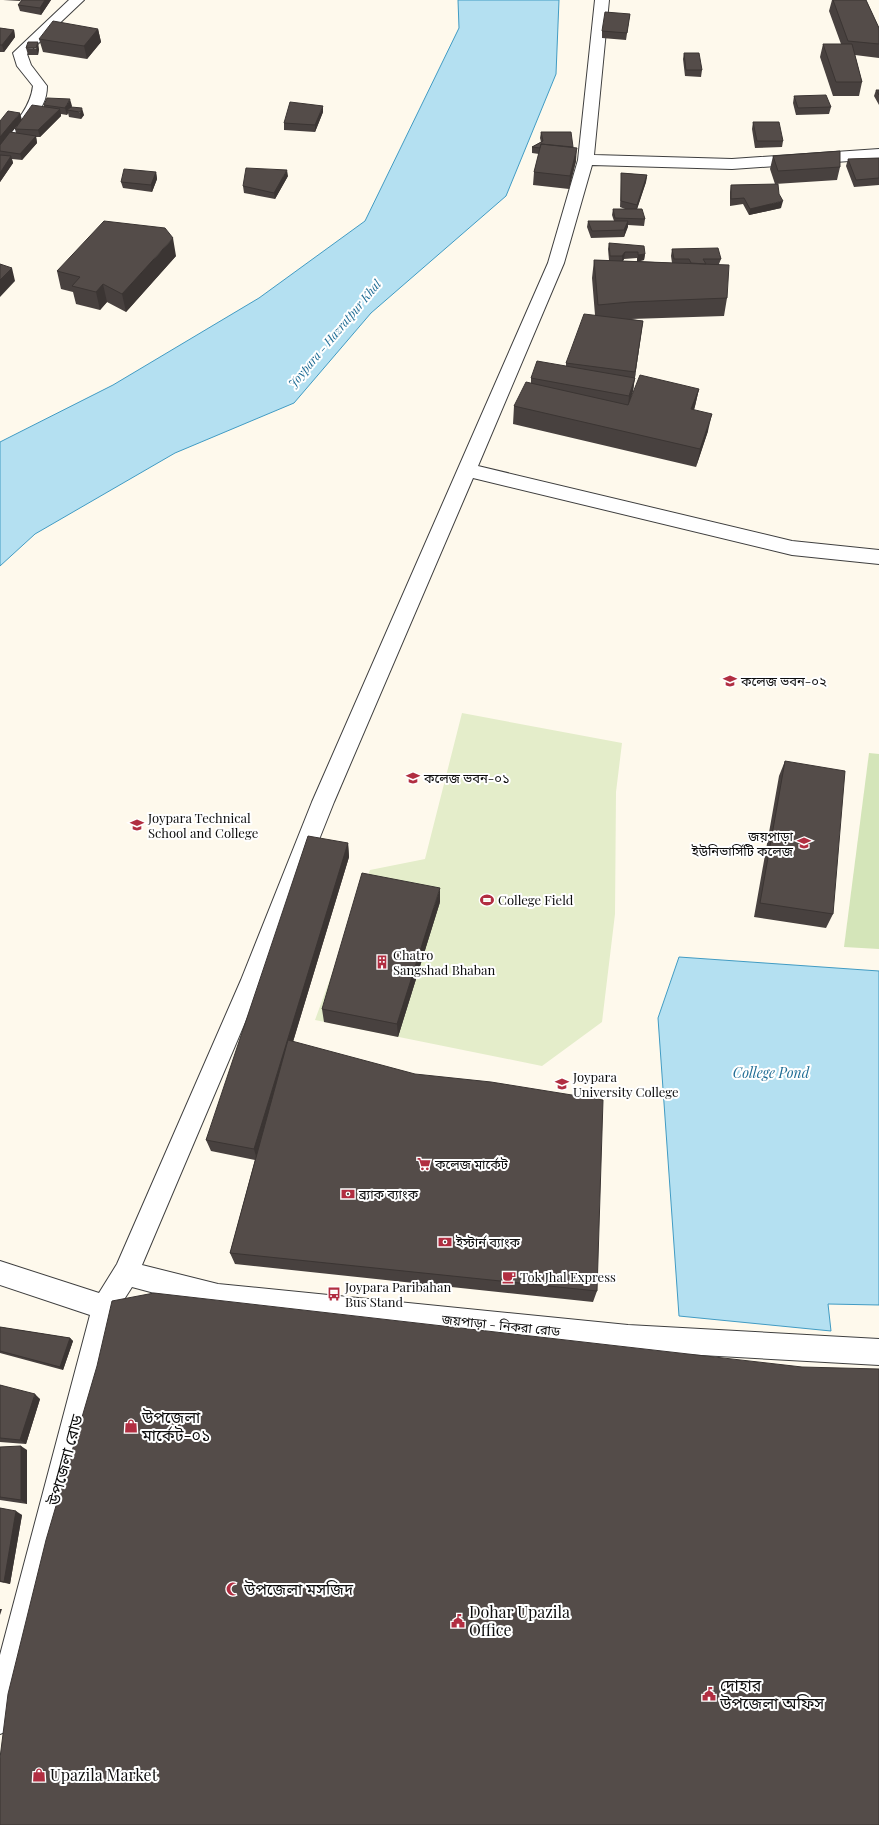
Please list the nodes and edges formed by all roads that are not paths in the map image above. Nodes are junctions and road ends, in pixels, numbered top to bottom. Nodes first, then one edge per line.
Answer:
1 (77, 0) edge
2 (602, 0) edge
3 (0, 148) edge
4 (879, 154) edge
5 (586, 160) junction
6 (468, 470) junction
7 (879, 557) edge
8 (0, 1273) edge
9 (126, 1273) junction
10 (105, 1307) junction
11 (879, 1352) edge
12 (10, 1707) edge

1 - 3 street
2 - 5 street, উপজেলা রোড
4 - 5 street
5 - 6 street, উপজেলা রোড
6 - 7 street
6 - 9 street, উপজেলা রোড
8 - 10 street
9 - 10 street, উপজেলা রোড
9 - 11 street, জয়পাড়া - নিকরা রোড
10 - 12 street, উপজেলা রোড

